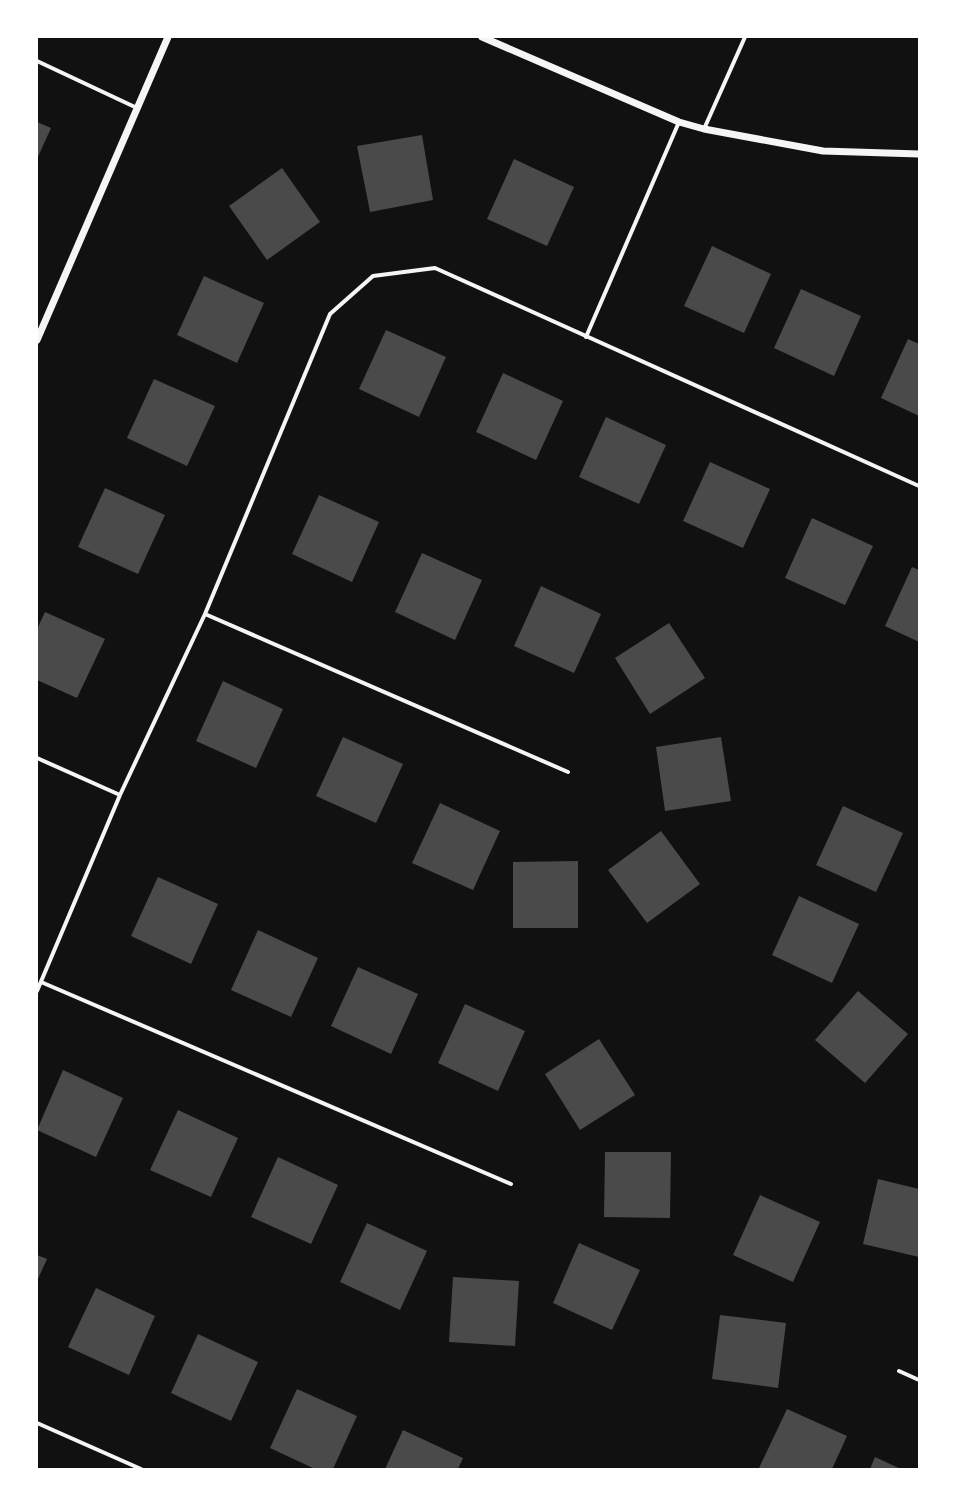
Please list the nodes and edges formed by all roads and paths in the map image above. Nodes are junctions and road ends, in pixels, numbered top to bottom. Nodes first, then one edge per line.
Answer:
1 (168, 37) edge
2 (482, 37) edge
3 (745, 37) edge
4 (37, 61) edge
5 (137, 108) junction
6 (679, 122) junction
7 (704, 129) junction
8 (919, 154) edge
9 (586, 337) junction
10 (37, 340) edge
11 (919, 486) edge
12 (204, 614) junction
13 (37, 758) edge
14 (568, 772) dead end
15 (120, 795) junction
16 (41, 982) junction
17 (37, 991) edge
18 (511, 1184) dead end
19 (899, 1371) dead end
20 (919, 1380) edge
21 (37, 1422) edge
22 (141, 1469) edge

1 - 5 street
2 - 6 street
3 - 7 street
4 - 5 street
5 - 10 street
6 - 7 street
6 - 9 street
7 - 8 street
9 - 11 street
9 - 12 street
12 - 14 street
12 - 15 street
13 - 15 street
15 - 16 street
16 - 17 street
16 - 18 street
19 - 20 street
21 - 22 street

